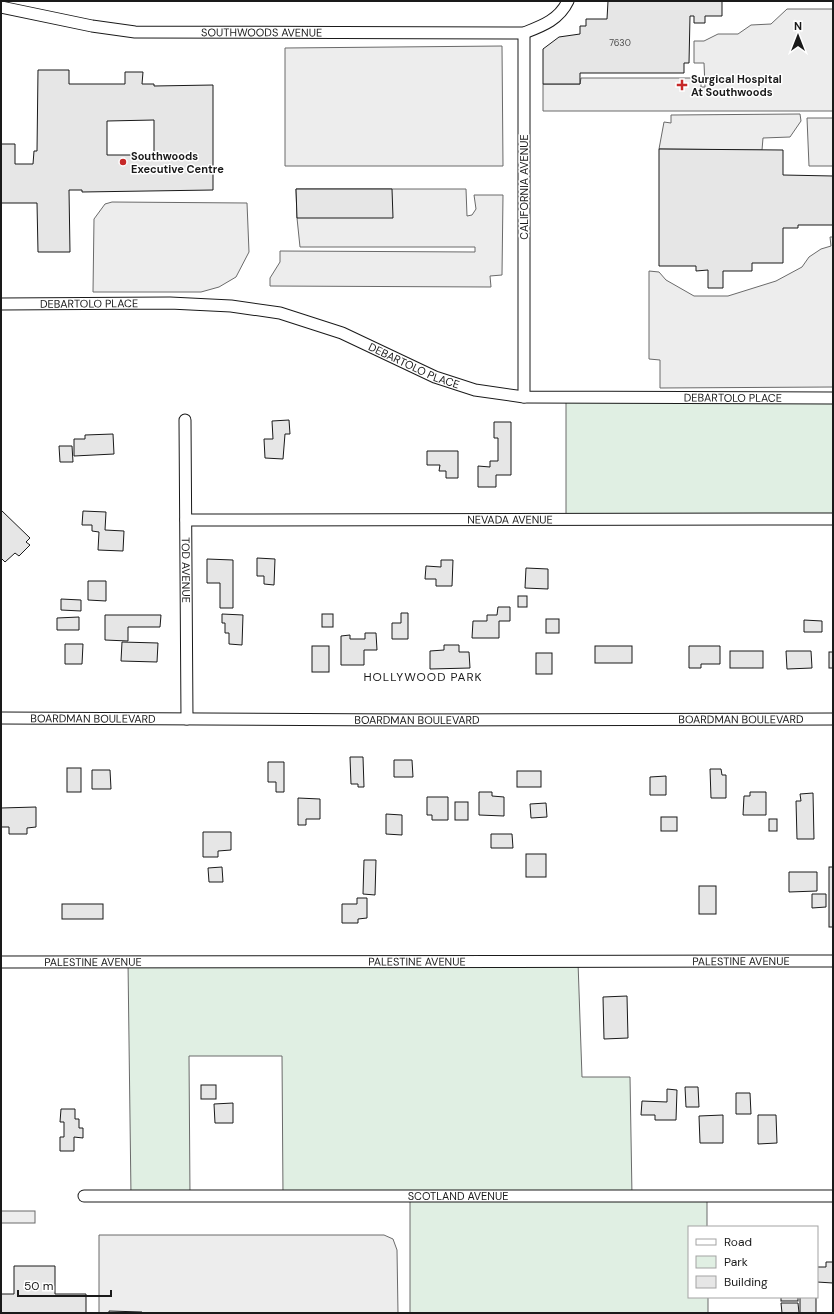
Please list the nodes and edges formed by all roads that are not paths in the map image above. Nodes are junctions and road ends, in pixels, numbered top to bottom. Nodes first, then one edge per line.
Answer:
1 (568, 1) edge
2 (1, 8) edge
3 (524, 33) junction
4 (1, 304) edge
5 (524, 397) junction
6 (833, 398) edge
7 (185, 420) dead end
8 (833, 519) edge
9 (186, 520) junction
10 (1, 718) edge
11 (187, 719) junction
12 (833, 719) edge
13 (833, 961) edge
14 (1, 962) edge
15 (84, 1196) dead end
16 (833, 1196) edge

1 - 3 street
2 - 3 street, SOUTHWOODS AVENUE
3 - 5 street, CALIFORNIA AVENUE
4 - 5 street, DEBARTOLO PLACE
5 - 6 street, DEBARTOLO PLACE
7 - 9 street, TOD AVENUE
8 - 9 street, NEVADA AVENUE
9 - 11 street, TOD AVENUE
10 - 11 street, BOARDMAN BOULEVARD
11 - 12 street, BOARDMAN BOULEVARD
13 - 14 street, PALESTINE AVENUE
15 - 16 street, SCOTLAND AVENUE

